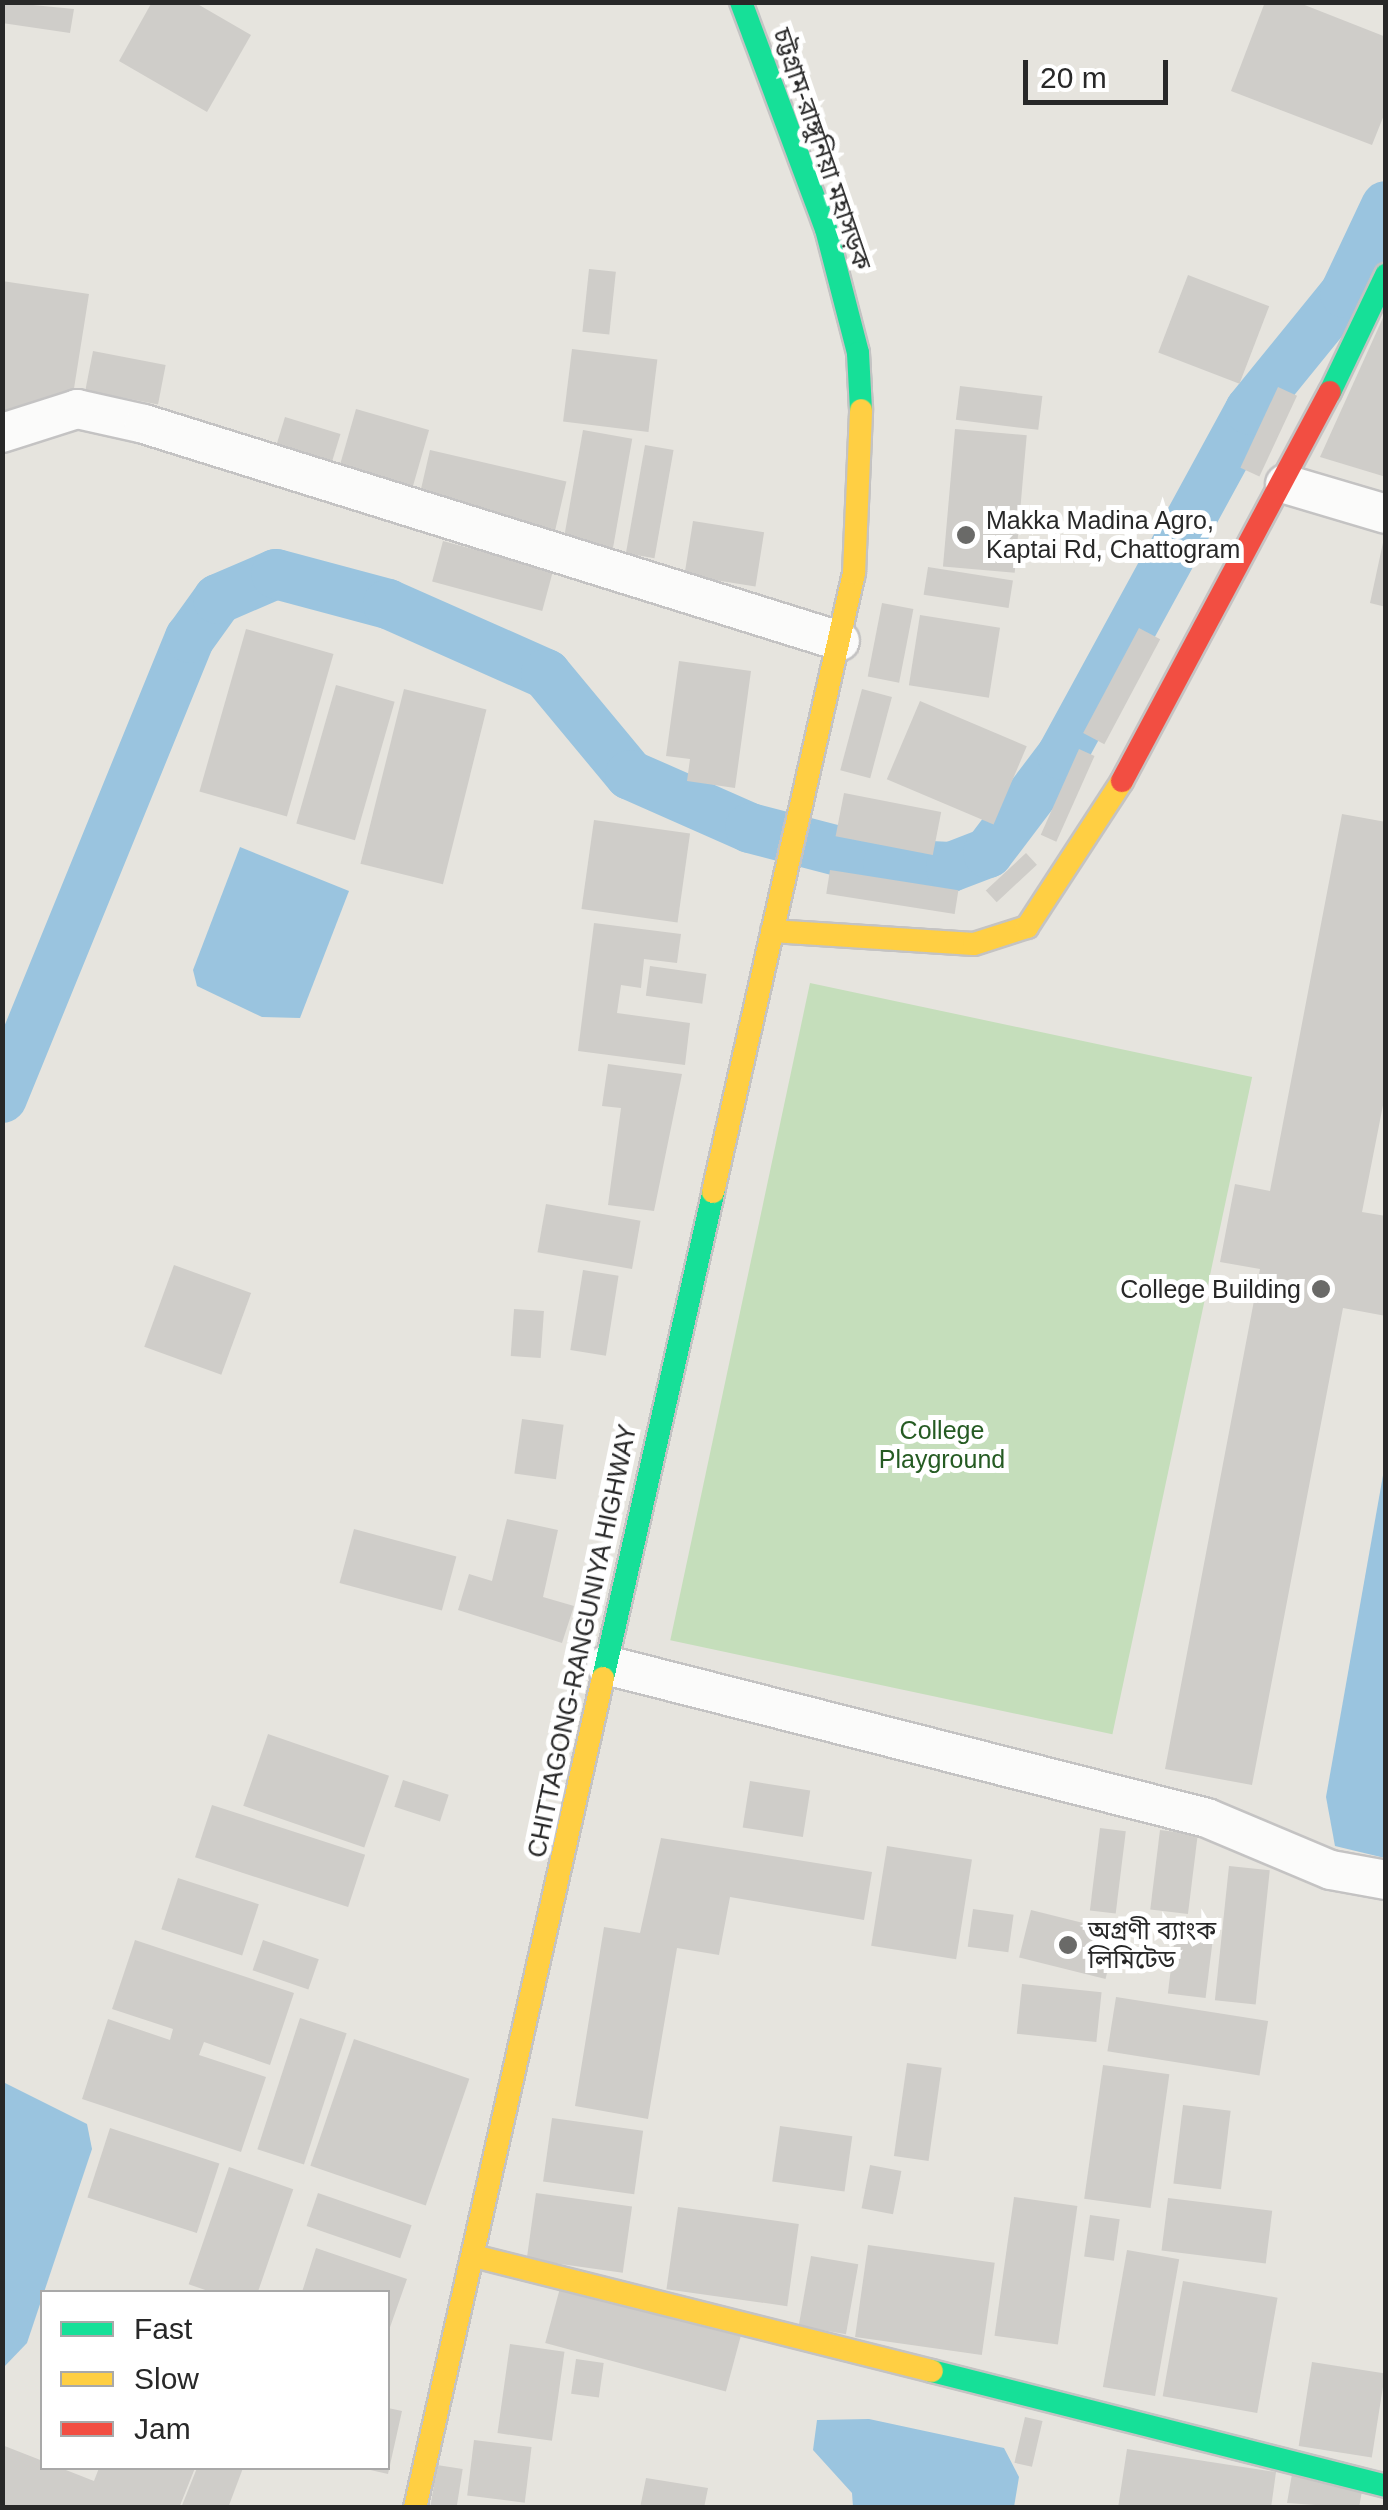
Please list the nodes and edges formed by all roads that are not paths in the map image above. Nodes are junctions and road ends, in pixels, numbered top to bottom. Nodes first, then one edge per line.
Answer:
1 (741, 2) edge
2 (1386, 276) edge
3 (2, 434) edge
4 (1285, 484) junction
5 (1386, 514) edge
6 (840, 640) junction
7 (807, 787) joint
8 (774, 925) junction
9 (606, 1665) junction
10 (1386, 1880) edge
11 (474, 2256) junction
12 (1386, 2486) edge
13 (415, 2508) edge

1 - 6 main road, চট্টগ্রাম-রাঙ্গুনিয়া মহাসড়ক
2 - 4 main road
3 - 6 street
4 - 5 street
4 - 8 main road
6 - 7 main road, চট্টগ্রাম-রাঙ্গুনিয়া মহাসড়ক
7 - 8 main road, CHITTAGONG-RANGUNIYA HIGHWAY
8 - 9 main road, CHITTAGONG-RANGUNIYA HIGHWAY
9 - 10 street
9 - 11 main road, CHITTAGONG-RANGUNIYA HIGHWAY
11 - 12 main road
11 - 13 main road, CHITTAGONG-RANGUNIYA HIGHWAY

